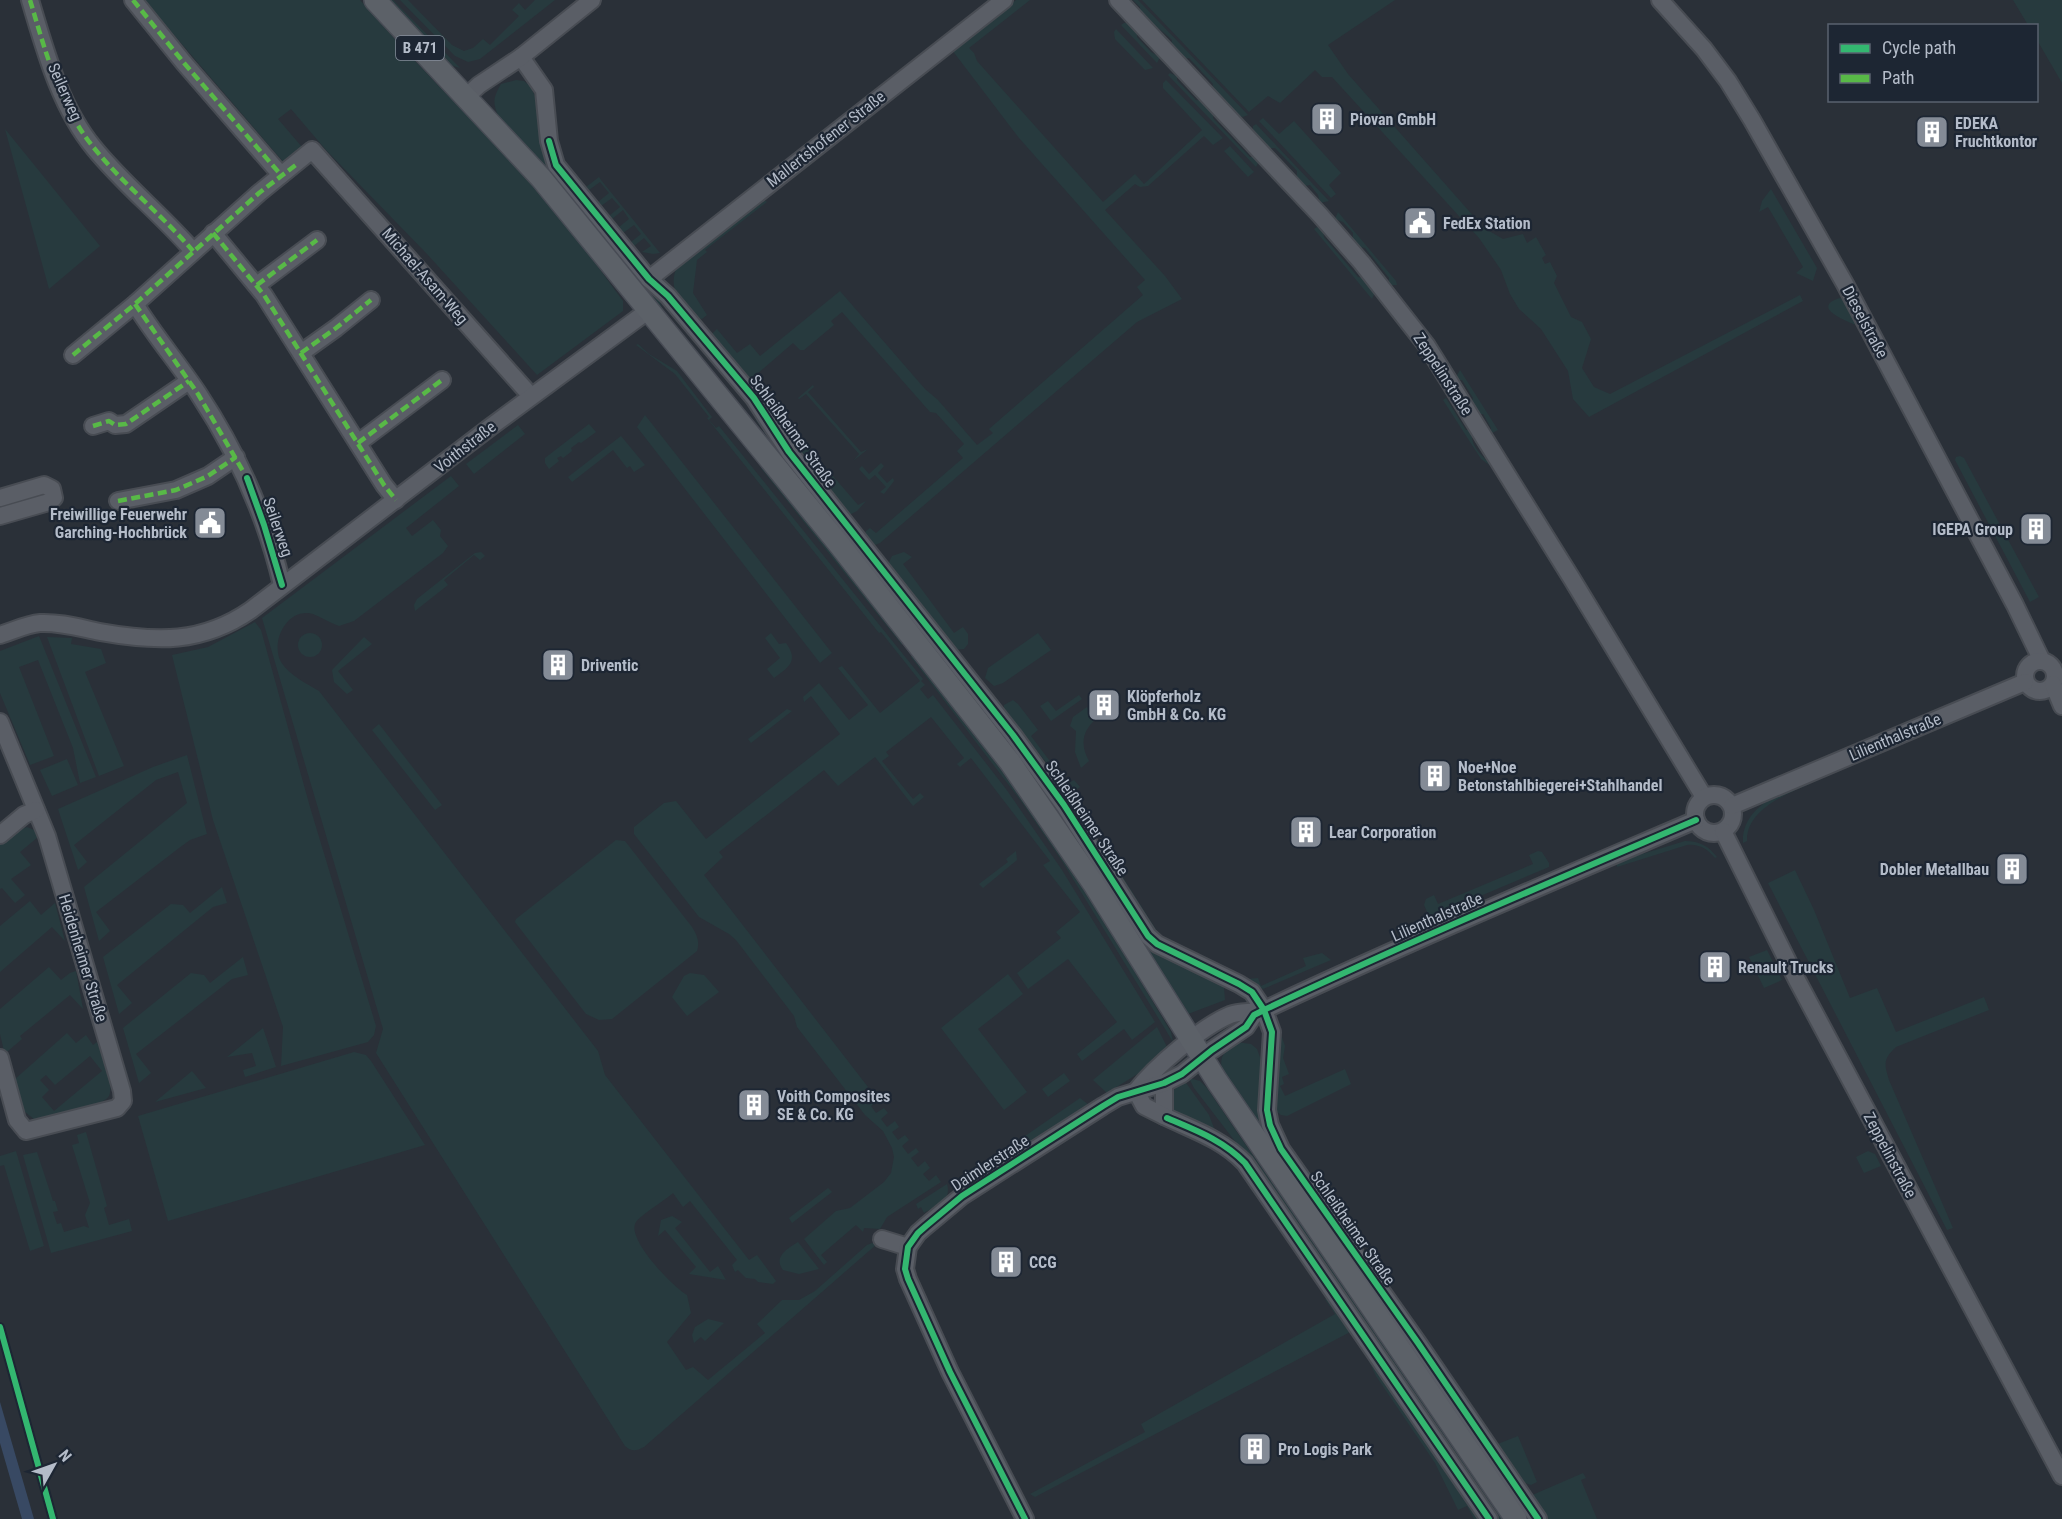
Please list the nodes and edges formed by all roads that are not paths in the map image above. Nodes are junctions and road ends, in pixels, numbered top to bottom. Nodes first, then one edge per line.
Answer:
1 (30, 0) edge
2 (134, 0) edge
3 (375, 0) edge
4 (592, 0) edge
5 (1004, 0) edge
6 (1118, 0) edge
7 (1660, 0) edge
8 (521, 57) junction
9 (466, 97) junction
10 (281, 175) junction
11 (213, 233) junction
12 (317, 240) dead end
13 (193, 251) junction
14 (649, 279) junction
15 (257, 285) junction
16 (370, 300) dead end
17 (135, 304) junction
18 (648, 309) junction
19 (301, 352) junction
20 (73, 355) dead end
21 (442, 380) dead end
22 (189, 381) junction
23 (531, 396) junction
24 (93, 426) dead end
25 (358, 443) junction
26 (236, 457) junction
27 (0, 498) edge
28 (396, 500) junction
29 (118, 501) dead end
30 (0, 516) edge
31 (282, 585) junction
32 (0, 635) edge
33 (2042, 661) junction
34 (2025, 682) junction
35 (2053, 684) junction
36 (2062, 706) edge
37 (0, 722) edge
38 (1704, 797) junction
39 (1732, 806) junction
40 (36, 810) junction
41 (1696, 820) junction
42 (1723, 831) junction
43 (0, 835) edge
44 (1264, 1010) junction
45 (1197, 1049) junction
46 (0, 1058) edge
47 (1164, 1083) junction
48 (1136, 1091) junction
49 (1165, 1117) junction
50 (882, 1239) dead end
51 (908, 1247) junction
52 (2062, 1476) edge
53 (1026, 1519) edge
54 (1489, 1519) edge
55 (1516, 1519) edge
56 (1538, 1519) edge

1 - 13 street, Seilerweg
2 - 10 street
3 - 9 main road, Schleißheimer Straße / B 471
4 - 8 street
5 - 14 street, Mallertshofener Straße
6 - 38 street, Zeppelinstraße
7 - 33 street, Dieselstraße
8 - 9 street
8 - 14 street, Schleißheimer Straße
9 - 18 main road, Schleißheimer Straße / B 471
10 - 11 street
10 - 23 street, Michael-Asam-Weg
11 - 13 street
11 - 15 street
12 - 15 street
13 - 17 street
14 - 44 street, Schleißheimer Straße
15 - 19 street
16 - 19 street
17 - 20 street
17 - 22 street, Seilerweg
18 - 23 street, Voithstraße
18 - 45 main road, Schleißheimer Straße / B 471
19 - 25 street
21 - 25 street
22 - 24 street
22 - 26 street, Seilerweg
23 - 28 street, Voithstraße
25 - 28 street
26 - 29 street
26 - 31 street, Seilerweg
27 - 30 street
28 - 31 street, Voithstraße
31 - 32 street, Voithstraße
33 - 34 street
33 - 35 street
34 - 35 street
34 - 39 street, Lilienthalstraße
35 - 36 street
37 - 40 street, Heidenheimer Straße
38 - 39 street
38 - 41 street
39 - 42 street
40 - 43 street
40 - 46 street, Heidenheimer Straße
41 - 42 street
41 - 44 street, Lilienthalstraße
42 - 52 street, Zeppelinstraße
44 - 45 street, Lilienthalstraße
44 - 56 street, Schleißheimer Straße
45 - 47 street, Daimlerstraße
45 - 48 street, Daimlerstraße
45 - 55 main road, Schleißheimer Straße / B 471
47 - 48 street, Daimlerstraße
47 - 49 street
48 - 49 street
48 - 51 street, Daimlerstraße
49 - 54 street
50 - 51 street
51 - 53 street

